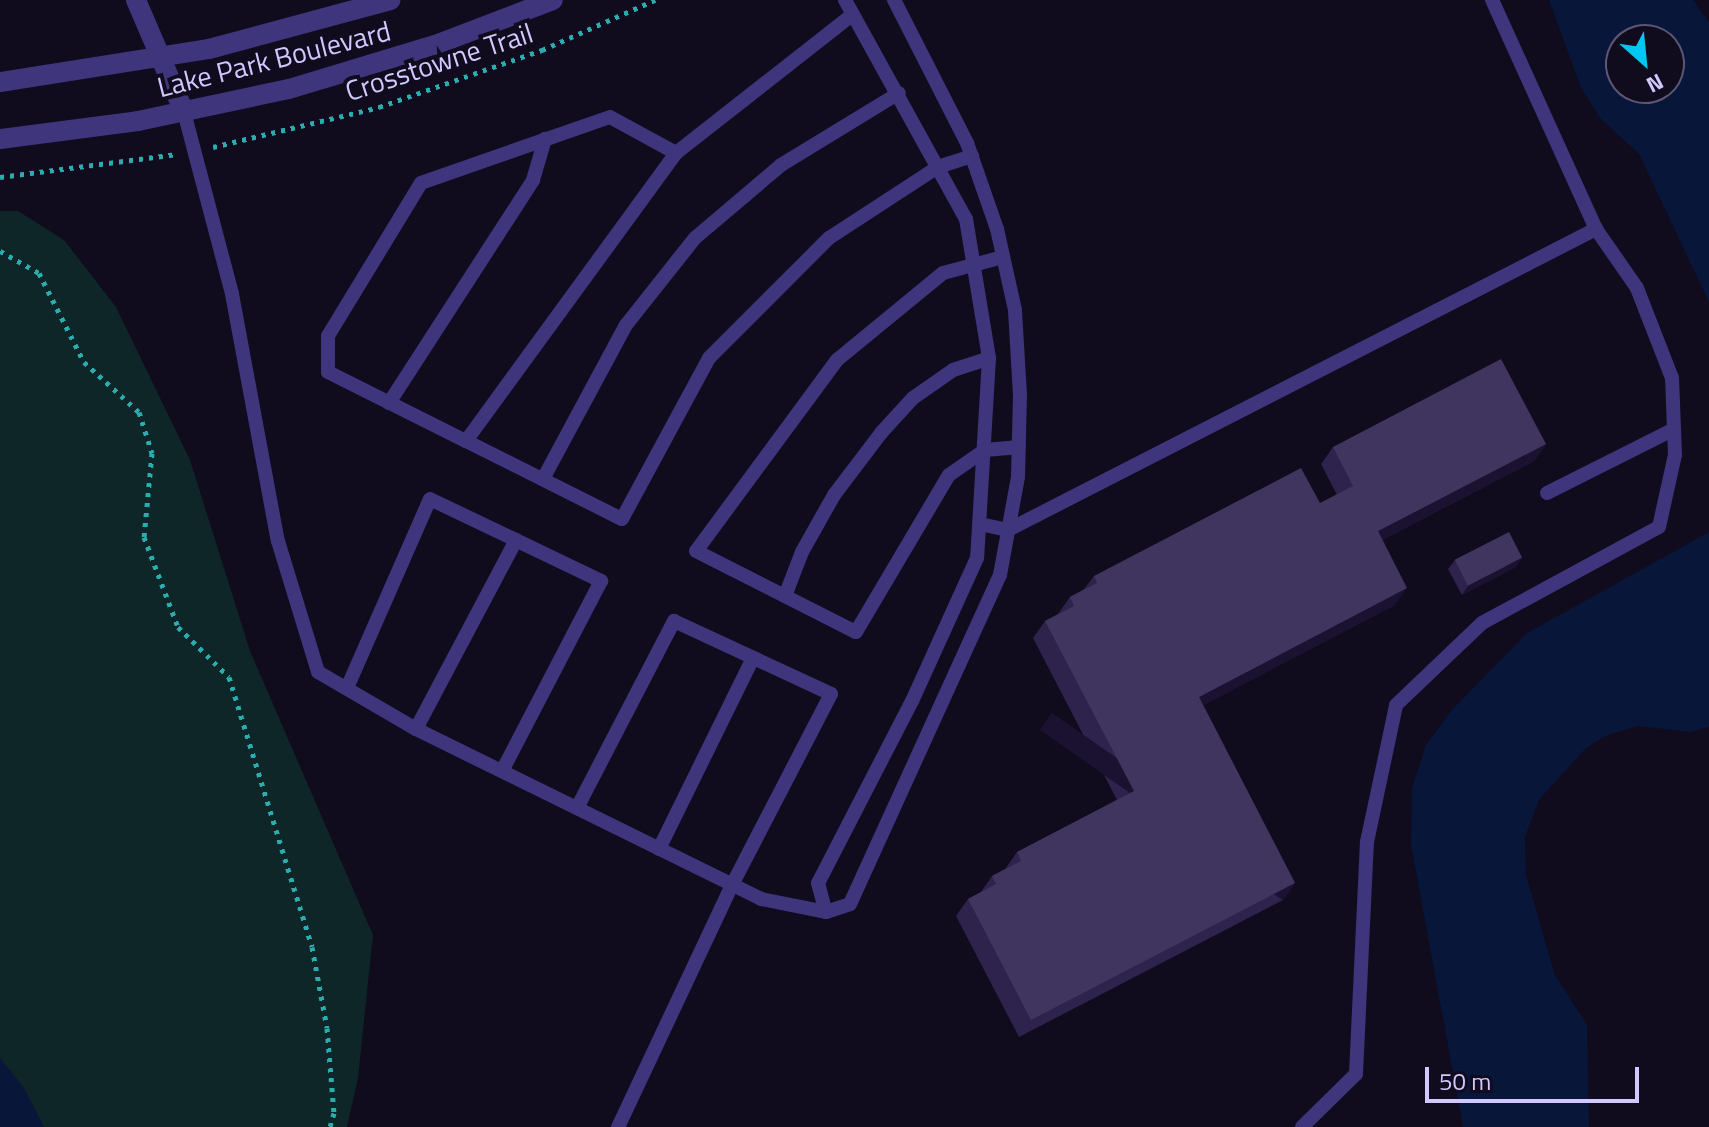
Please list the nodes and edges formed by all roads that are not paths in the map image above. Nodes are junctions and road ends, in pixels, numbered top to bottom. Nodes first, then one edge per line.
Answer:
1 (136, 0) edge
2 (390, 0) edge
3 (553, 0) edge
4 (845, 0) edge
5 (894, 0) edge
6 (1492, 0) edge
7 (852, 15) junction
8 (161, 58) junction
9 (0, 82) edge
10 (899, 93) junction
11 (184, 112) junction
12 (0, 139) edge
13 (545, 139) junction
14 (676, 153) junction
15 (972, 156) junction
16 (938, 167) junction
17 (1596, 229) junction
18 (1003, 257) junction
19 (973, 262) junction
20 (989, 358) junction
21 (389, 403) junction
22 (1674, 429) junction
23 (466, 441) junction
24 (1019, 447) junction
25 (985, 450) junction
26 (543, 479) junction
27 (1547, 493) dead end
28 (980, 524) junction
29 (1008, 530) junction
30 (516, 540) junction
31 (785, 596) junction
32 (753, 658) junction
33 (347, 688) junction
34 (416, 729) junction
35 (502, 771) junction
36 (577, 808) junction
37 (659, 849) junction
38 (732, 885) junction
39 (826, 912) junction
40 (618, 1127) edge
41 (1302, 1127) edge

1 - 8 street
2 - 8 street, Lake Park Boulevard
3 - 11 street, Lake Park Boulevard
4 - 7 lane
5 - 15 lane
6 - 17 lane
7 - 10 lane
7 - 14 lane
8 - 9 street, Lake Park Boulevard
8 - 11 street
10 - 16 lane
10 - 26 lane
11 - 12 street, Lake Park Boulevard
11 - 33 lane
13 - 14 lane
13 - 21 lane
13 - 21 lane
14 - 23 lane
15 - 16 lane
15 - 18 lane
16 - 19 lane
16 - 26 lane
17 - 22 lane
17 - 29 lane
18 - 19 lane
18 - 24 lane
19 - 20 lane
19 - 31 lane
20 - 25 lane
20 - 31 lane
21 - 23 lane
22 - 27 lane
22 - 41 lane
23 - 26 lane
24 - 25 lane
24 - 29 lane
25 - 28 lane
25 - 31 lane
28 - 29 lane
28 - 39 lane
29 - 39 lane
30 - 33 lane
30 - 34 lane
30 - 35 lane
32 - 36 lane
32 - 37 lane
32 - 38 lane
33 - 34 lane
34 - 35 lane
35 - 36 lane
36 - 37 lane
37 - 38 lane
38 - 39 lane
38 - 40 lane

